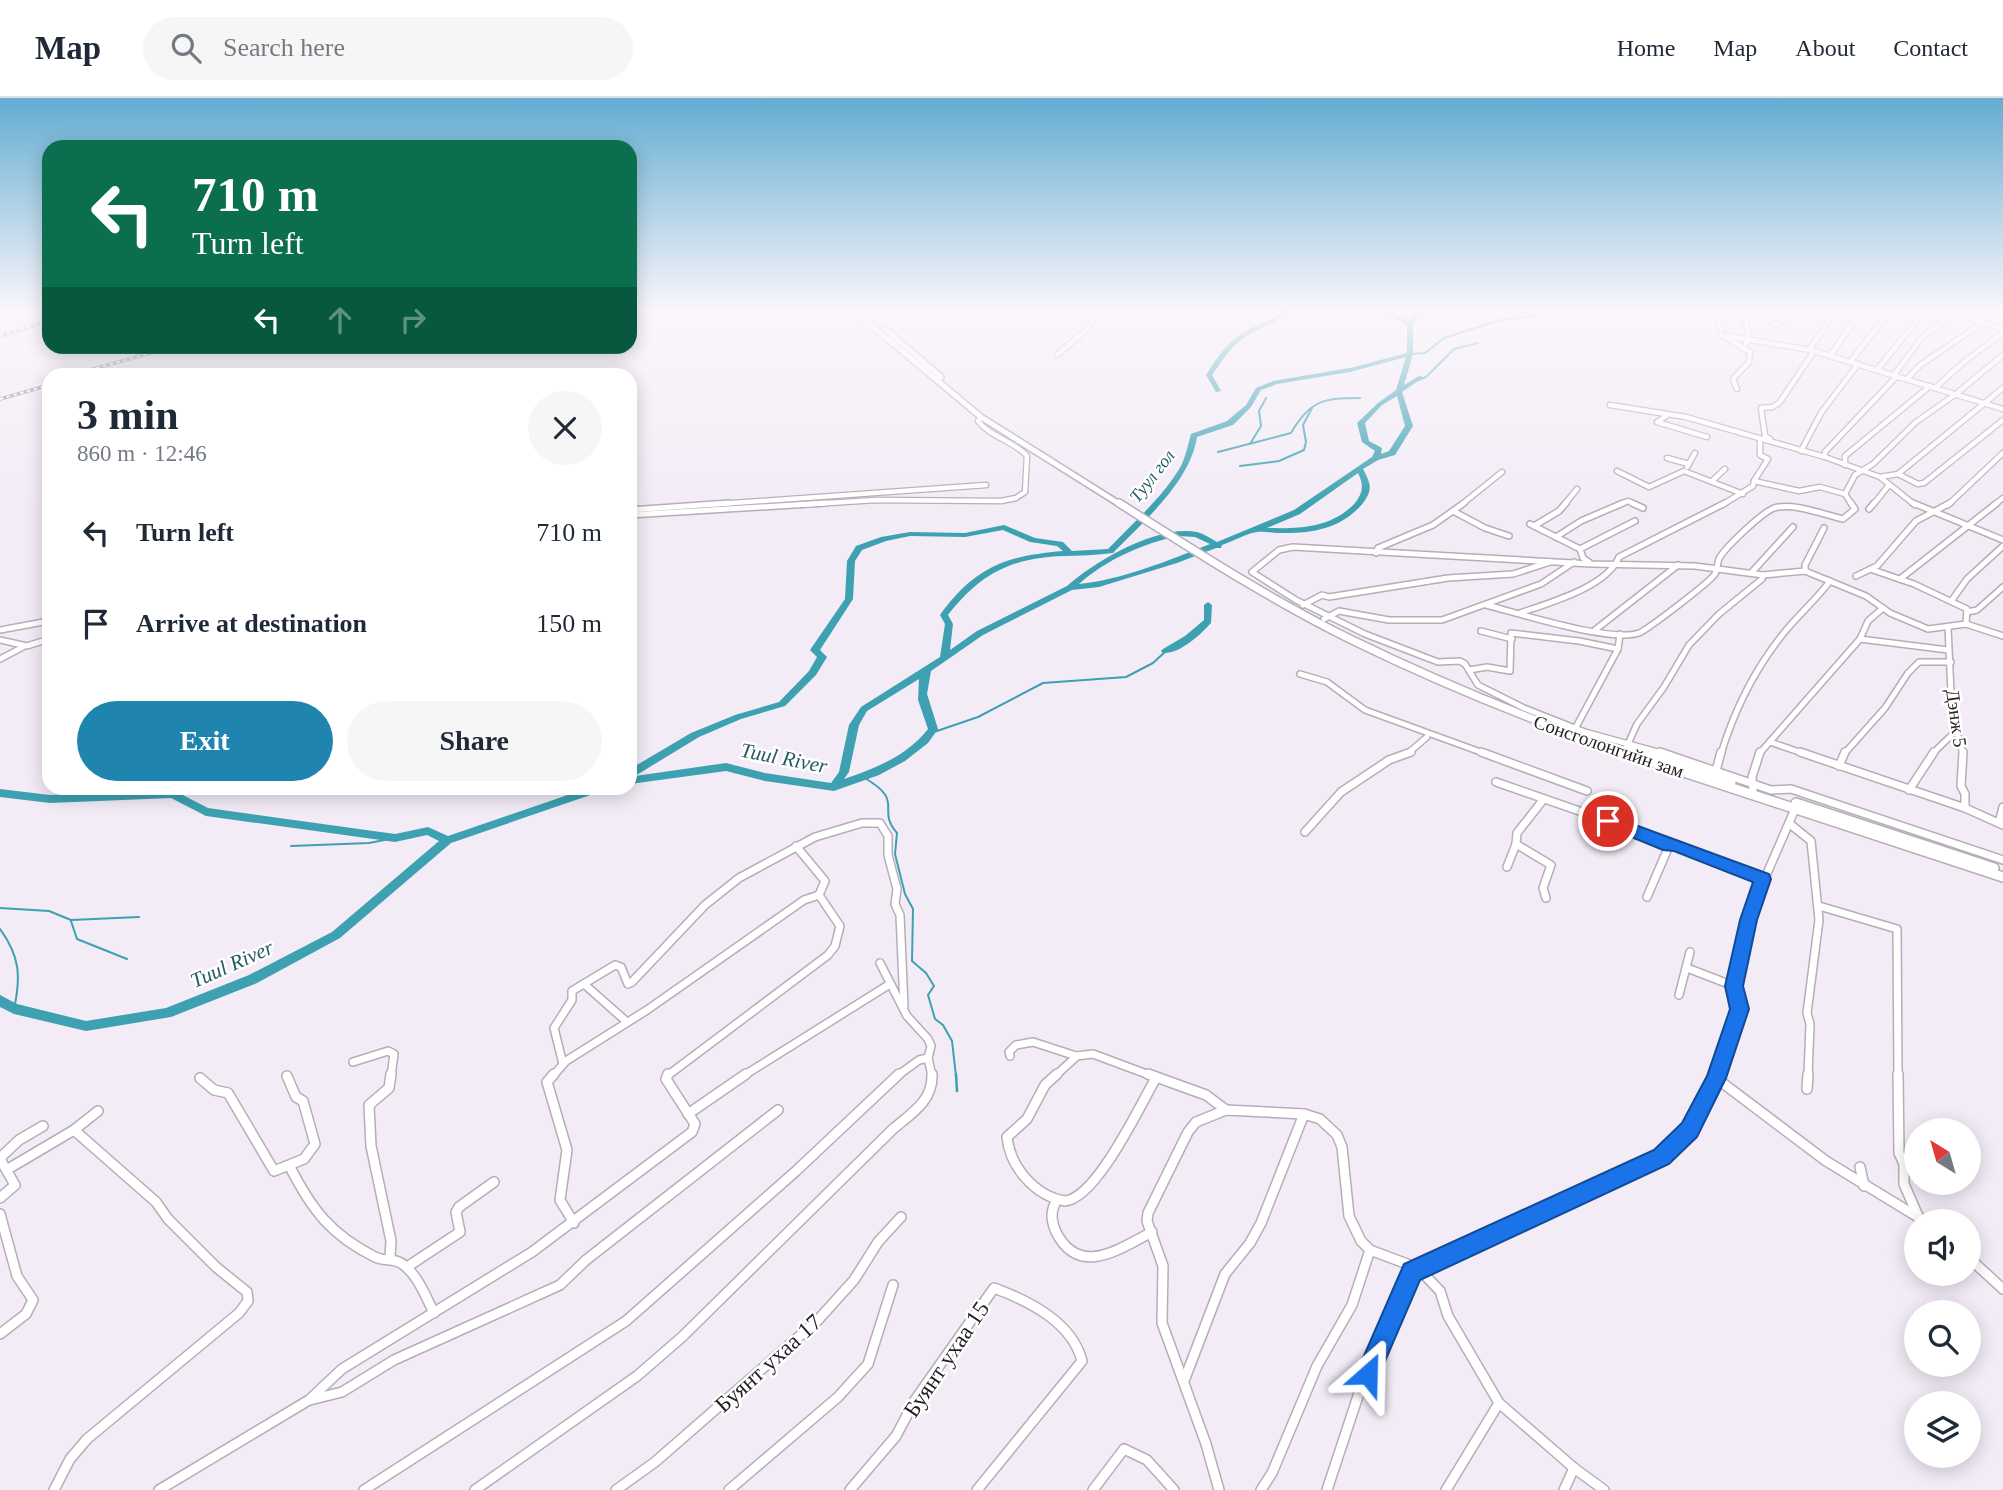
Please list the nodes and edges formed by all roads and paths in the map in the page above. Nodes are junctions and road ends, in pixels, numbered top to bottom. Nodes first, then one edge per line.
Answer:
1 (932, 376) edge
2 (939, 376) edge
3 (1736, 376) edge
4 (1796, 376) edge
5 (1849, 376) edge
6 (1896, 376) joint
7 (1910, 376) edge
8 (1946, 376) edge
9 (1978, 376) edge
10 (1907, 379) junction
11 (1932, 387) junction
12 (2003, 387) edge
13 (1737, 389) dead end
14 (1956, 394) junction
15 (1984, 403) junction
16 (1610, 405) dead end
17 (2003, 409) edge
18 (1668, 416) junction
19 (981, 417) junction
20 (2003, 420) edge
21 (1707, 437) dead end
22 (1757, 438) junction
23 (1781, 445) junction
24 (1801, 451) junction
25 (1695, 453) dead end
26 (2003, 453) edge
27 (1825, 457) junction
28 (1667, 458) dead end
29 (1689, 464) junction
30 (1845, 465) junction
31 (1725, 469) dead end
32 (1861, 470) junction
33 (1617, 471) dead end
34 (1684, 471) junction
35 (1502, 472) dead end
36 (1898, 474) junction
37 (1880, 477) junction
38 (1086, 479) junction
39 (1712, 481) junction
40 (1754, 481) junction
41 (986, 485) dead end
42 (1889, 485) junction
43 (1577, 489) dead end
44 (1743, 494) junction
45 (1845, 494) junction
46 (2003, 498) edge
47 (1643, 508) dead end
48 (1869, 509) dead end
49 (637, 511) edge
50 (1453, 511) junction
51 (637, 512) edge
52 (1931, 512) junction
53 (1635, 521) dead end
54 (1968, 525) junction
55 (1793, 527) dead end
56 (1824, 527) dead end
57 (1509, 536) dead end
58 (1556, 537) junction
59 (2003, 540) edge
60 (2003, 546) edge
61 (1580, 549) junction
62 (1376, 553) junction
63 (1552, 561) junction
64 (1574, 562) junction
65 (1615, 563) junction
66 (1591, 564) junction
67 (1678, 565) junction
68 (1716, 567) junction
69 (1869, 569) junction
70 (1805, 571) junction
71 (1233, 572) junction
72 (1752, 572) junction
73 (1763, 575) junction
74 (1856, 576) dead end
75 (1900, 579) junction
76 (1830, 581) junction
77 (1324, 587) dead end
78 (2003, 587) edge
79 (1322, 595) junction
80 (1952, 600) junction
81 (1486, 605) junction
82 (1305, 607) junction
83 (1882, 608) junction
84 (1967, 611) junction
85 (1520, 613) junction
86 (1324, 619) junction
87 (42, 622) edge
88 (1966, 624) junction
89 (1948, 627) junction
90 (0, 630) edge
91 (1595, 630) junction
92 (1481, 631) dead end
93 (1620, 634) junction
94 (2003, 636) edge
95 (1512, 639) junction
96 (1860, 639) junction
97 (0, 640) edge
98 (42, 641) edge
99 (23, 646) junction
100 (1387, 648) junction
101 (1618, 649) junction
102 (1948, 650) junction
103 (0, 659) edge
104 (1951, 662) junction
105 (1469, 670) junction
106 (1300, 674) dead end
107 (1512, 704) junction
108 (1576, 727) junction
109 (1957, 730) junction
110 (1427, 737) junction
111 (1770, 742) junction
112 (1628, 744) junction
113 (1839, 766) junction
114 (1716, 771) junction
115 (1496, 782) dead end
116 (1754, 788) junction
117 (1909, 790) junction
118 (1587, 791) dead end
119 (1544, 800) junction
120 (2003, 807) edge
121 (1965, 808) junction
122 (1795, 809) junction
123 (1790, 824) junction
124 (2001, 824) edge
125 (1305, 832) dead end
126 (1893, 837) junction
127 (1952, 843) junction
128 (1516, 844) junction
129 (796, 846) junction
130 (1669, 846) junction
131 (1956, 855) junction
132 (2003, 860) edge
133 (1507, 867) dead end
134 (2003, 871) edge
135 (2003, 877) edge
136 (1763, 879) junction
137 (819, 895) junction
138 (1647, 897) dead end
139 (1546, 898) dead end
140 (1819, 906) junction
141 (1690, 952) dead end
142 (880, 963) dead end
143 (1687, 968) junction
144 (584, 984) junction
145 (890, 984) junction
146 (1734, 986) junction
147 (1679, 995) dead end
148 (904, 1006) junction
149 (627, 1022) junction
150 (1010, 1056) dead end
151 (1077, 1056) junction
152 (928, 1058) junction
153 (353, 1062) dead end
154 (563, 1064) junction
155 (287, 1076) dead end
156 (200, 1078) dead end
157 (1156, 1078) junction
158 (1716, 1078) junction
159 (1807, 1089) dead end
160 (778, 1110) dead end
161 (1226, 1110) junction
162 (98, 1111) dead end
163 (688, 1114) junction
164 (1304, 1114) junction
165 (43, 1126) dead end
166 (74, 1130) junction
167 (0, 1159) edge
168 (290, 1167) junction
169 (1860, 1167) dead end
170 (8, 1169) junction
171 (494, 1182) dead end
172 (1864, 1186) junction
173 (0, 1198) edge
174 (1057, 1200) junction
175 (1904, 1209) edge
176 (1917, 1209) edge
177 (0, 1214) edge
178 (901, 1217) dead end
179 (574, 1223) junction
180 (1152, 1232) junction
181 (1370, 1250) junction
182 (390, 1257) junction
183 (407, 1267) junction
184 (1419, 1268) junction
185 (1981, 1269) edge
186 (893, 1285) dead end
187 (2003, 1289) edge
188 (434, 1313) junction
189 (0, 1334) edge
190 (1184, 1381) junction
191 (309, 1400) junction
192 (1499, 1403) junction
193 (1574, 1468) junction
194 (54, 1490) edge
195 (159, 1490) edge
196 (364, 1490) edge
197 (475, 1490) edge
198 (616, 1490) edge
199 (729, 1490) edge
200 (850, 1490) edge
201 (977, 1490) edge
202 (1093, 1490) edge
203 (1174, 1490) edge
204 (1219, 1490) edge
205 (1262, 1490) edge
206 (1327, 1490) edge
207 (1446, 1490) edge
208 (1564, 1490) edge
209 (1604, 1490) edge

1 - 19 main road
2 - 38 main road
3 - 13 street
4 - 23 street
5 - 24 street
6 - 10 street
6 - 27 street
7 - 10 street
8 - 11 street
9 - 14 street
10 - 11 street
11 - 14 street
11 - 30 street
12 - 15 street
14 - 15 street
14 - 32 street
15 - 17 street
15 - 36 street
16 - 18 street
18 - 21 street
18 - 22 street
19 - 38 main road
19 - 51 street
20 - 36 street
22 - 23 street
22 - 40 street
23 - 24 street
24 - 27 street
25 - 29 street
26 - 52 street
27 - 30 street
28 - 29 street
29 - 34 street
30 - 32 street
31 - 39 street
32 - 37 street
32 - 45 street
33 - 34 street
34 - 39 street
35 - 50 street
36 - 37 street
37 - 42 street
38 - 71 main road
39 - 44 street
40 - 44 street
40 - 45 street
41 - 49 street
42 - 48 street
42 - 52 street
43 - 58 street
44 - 65 street
45 - 68 street
46 - 54 street
47 - 58 street
50 - 57 street
50 - 62 street
52 - 54 street
52 - 69 street
53 - 61 street
54 - 59 street
54 - 75 street
55 - 72 street
56 - 70 street
58 - 61 street
60 - 80 street
61 - 66 street
62 - 63 street
62 - 82 street
63 - 64 street
63 - 79 street
64 - 66 street
64 - 81 street
65 - 66 street
65 - 67 street
65 - 85 street
67 - 68 street
67 - 91 street
68 - 72 street
68 - 93 street
69 - 74 street
69 - 75 street
70 - 73 street
70 - 76 street
71 - 82 main road, Сонсголонгийн зам
71 - 122 main road, Сонсголонгийн зам
72 - 73 street
73 - 112 street
75 - 80 street
76 - 83 street
76 - 114 street
77 - 79 street
78 - 84 street
79 - 82 street
80 - 84 street
81 - 85 street
81 - 86 street
82 - 86 main road, Сонсголонгийн зам
83 - 89 street
83 - 96 street
84 - 88 street
85 - 91 street
86 - 100 main road, Сонсголонгийн зам
87 - 90 street
88 - 89 street
88 - 94 street
89 - 102 street, Дэнж 5
91 - 93 street
92 - 95 street
93 - 101 street
95 - 101 street
95 - 105 street
96 - 102 street
96 - 111 street
97 - 99 street
98 - 99 street
99 - 103 street
100 - 105 street
100 - 107 main road, Сонсголонгийн зам
101 - 108 street
102 - 104 street, Дэнж 5
104 - 109 street, Дэнж 5
104 - 113 street
105 - 107 street
106 - 110 street
107 - 108 street
107 - 116 main road, Сонсголонгийн зам
108 - 112 street
109 - 117 street
109 - 121 street, Дэнж 5
110 - 118 street
110 - 125 street
111 - 113 street
111 - 116 street
112 - 114 street
113 - 117 street
114 - 116 street
115 - 119 street
116 - 126 main road, Сонсголонгийн зам
116 - 127 street
117 - 121 street
119 - 128 street
119 - 130 street
120 - 124 street
121 - 124 street
122 - 123 street
122 - 126 main road, Сонсголонгийн зам
123 - 136 street
123 - 140 street
126 - 131 main road, Сонсголонгийн зам
126 - 135 main road, Сонсголонгийн зам
127 - 131 street
127 - 132 street
128 - 133 street
128 - 139 street
129 - 137 street
129 - 144 street
129 - 148 street
130 - 136 street
130 - 138 street
131 - 134 main road, Сонсголонгийн зам
136 - 146 street
137 - 149 street
137 - 163 street
140 - 159 street
140 - 176 street
141 - 143 street
142 - 145 street
143 - 146 street
143 - 147 street
144 - 149 street
144 - 154 street
145 - 148 street
145 - 163 street
146 - 158 street
148 - 152 street
149 - 154 street
150 - 151 street
151 - 157 street
151 - 174 street
152 - 196 street
152 - 197 street
153 - 182 street
154 - 179 street
155 - 168 street
156 - 168 street
157 - 161 street
157 - 174 street
158 - 172 street
158 - 184 street
160 - 191 street
161 - 164 street
161 - 180 street
162 - 166 street
163 - 179 street
164 - 181 street
164 - 190 street
165 - 167 street
166 - 170 street
166 - 194 street
167 - 170 street
168 - 182 street
169 - 172 street
170 - 173 street
171 - 183 street
172 - 175 street
174 - 180 street
177 - 189 street
178 - 198 street, Буянт ухаа 17
179 - 188 street
180 - 190 street
181 - 184 street
181 - 205 street
182 - 183 street
183 - 188 street
184 - 192 street
184 - 206 street
185 - 187 street
186 - 199 street
188 - 191 street
190 - 204 street
191 - 195 street
192 - 193 street
192 - 207 street
193 - 208 street
193 - 209 street
200 - 201 street, Буянт ухаа 15
202 - 203 street

